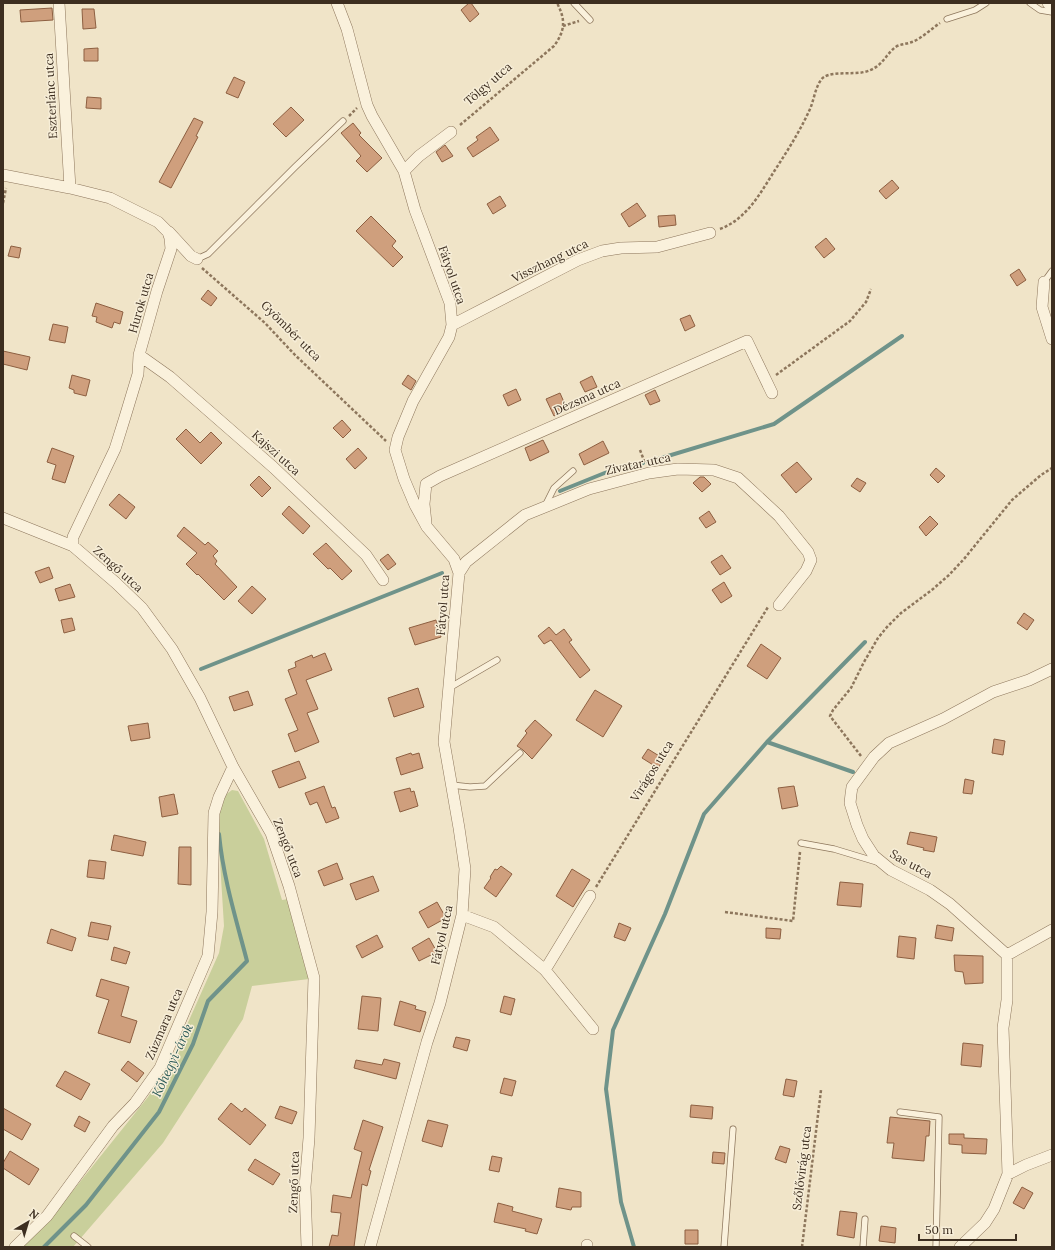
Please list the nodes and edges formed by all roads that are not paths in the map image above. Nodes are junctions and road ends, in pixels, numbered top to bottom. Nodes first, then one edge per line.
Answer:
1 (59, 3) edge
2 (337, 3) edge
3 (574, 3) edge
4 (986, 3) edge
5 (1030, 3) edge
6 (1048, 3) edge
7 (1052, 7) edge
8 (1052, 12) edge
9 (947, 19) road end
10 (587, 20) road end
11 (342, 121) road end
12 (451, 132) road end
13 (404, 171) junction
14 (3, 175) edge
15 (70, 188) junction
16 (168, 232) junction
17 (710, 233) road end
18 (197, 259) joint
19 (1052, 271) edge
20 (1044, 282) joint
21 (452, 326) junction
22 (1052, 339) edge
23 (140, 355) junction
24 (772, 393) dead end
25 (573, 471) dead end
26 (544, 508) junction
27 (3, 518) edge
28 (427, 527) junction
29 (73, 546) junction
30 (459, 574) junction
31 (383, 580) dead end
32 (775, 605) road end
33 (497, 660) dead end
34 (1052, 669) edge
35 (448, 689) junction
36 (520, 753) dead end
37 (233, 767) junction
38 (451, 785) junction
39 (801, 843) road end
40 (881, 863) junction
41 (590, 896) road end
42 (462, 915) junction
43 (1052, 930) edge
44 (1007, 955) junction
45 (545, 970) junction
46 (593, 1028) dead end
47 (900, 1112) dead end
48 (733, 1129) dead end
49 (1052, 1155) edge
50 (1008, 1174) junction
51 (865, 1219) dead end
52 (74, 1236) dead end
53 (15, 1247) edge
54 (88, 1247) edge
55 (307, 1247) edge
56 (370, 1247) edge
57 (724, 1247) edge
58 (863, 1247) edge
59 (936, 1247) edge
60 (960, 1247) edge

1 - 15 street, Eszterlánc utca
2 - 13 street, Fátyol utca
3 - 10 lane
4 - 9 lane
5 - 8 lane
6 - 7 street
11 - 18 lane
12 - 13 street
13 - 21 street, Fátyol utca
14 - 15 street
15 - 16 street
16 - 18 street
16 - 23 street, Hurok utca
17 - 21 street, Visszhang utca
19 - 20 lane
20 - 22 street
21 - 28 street, Fátyol utca
23 - 29 street, Hurok utca
23 - 31 street, Kajszi utca
24 - 28 street, Dézsma utca
25 - 26 lane
26 - 30 street, Zivatar utca
26 - 32 street, Zivatar utca
27 - 29 street, Zengő utca
28 - 30 street, Fátyol utca
29 - 37 street, Zengő utca
30 - 35 street, Fátyol utca
33 - 35 lane
34 - 40 street, Sas utca
35 - 38 street, Fátyol utca
36 - 38 lane
37 - 53 street, Zúzmara utca
37 - 55 street, Zengő utca
38 - 42 street, Fátyol utca
39 - 40 lane
40 - 44 street, Sas utca
41 - 45 street
42 - 45 street
42 - 56 street, Fátyol utca
43 - 44 street
44 - 50 street
45 - 46 street
47 - 59 lane
48 - 57 lane
49 - 50 street
50 - 60 street
51 - 58 lane
52 - 54 lane

